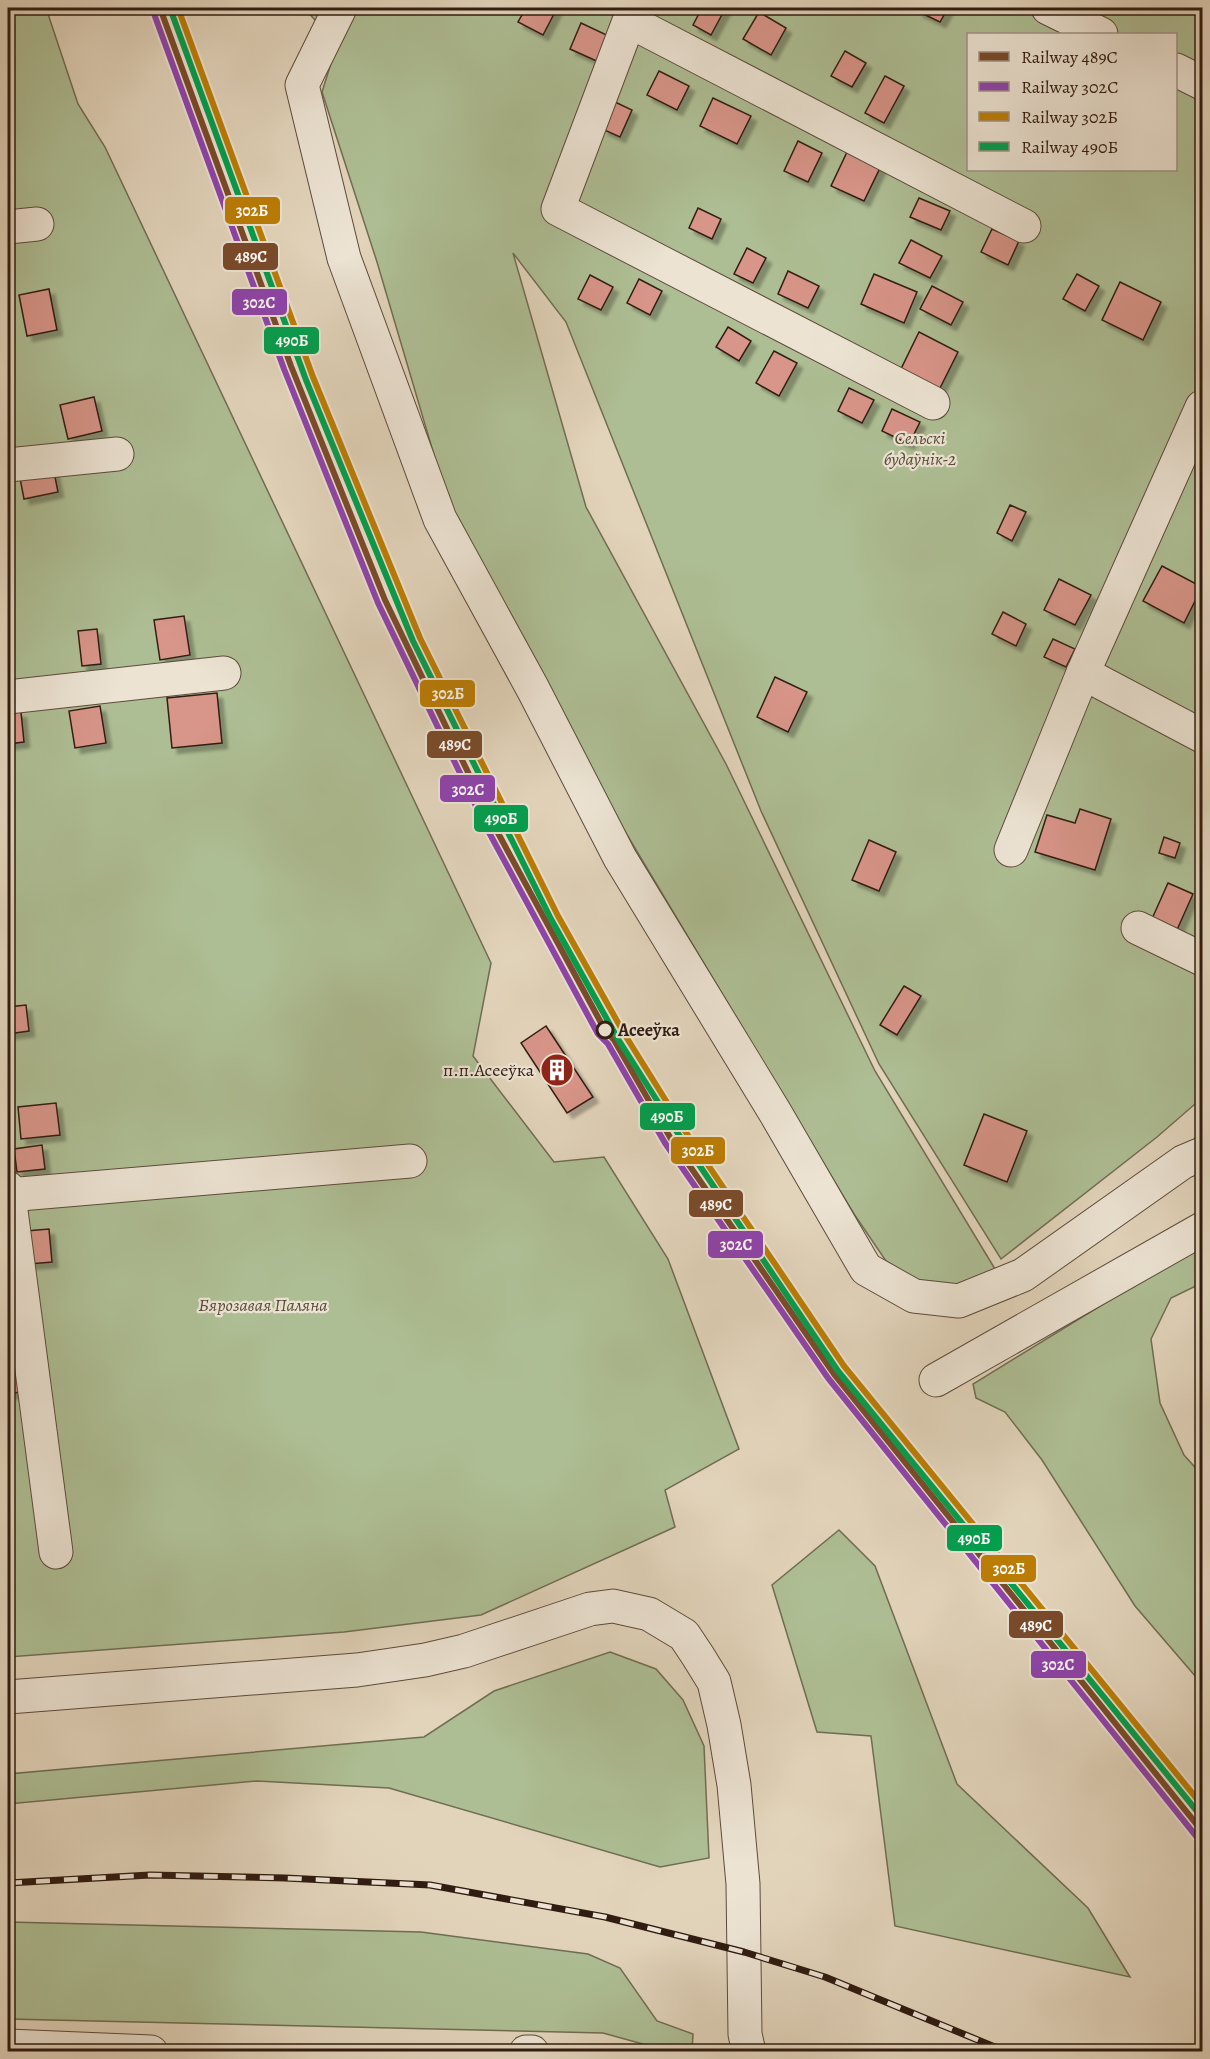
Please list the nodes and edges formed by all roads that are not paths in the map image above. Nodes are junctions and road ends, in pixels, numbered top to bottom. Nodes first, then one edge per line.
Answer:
1 (340, 8) edge
2 (1048, 8) edge
3 (623, 12) edge
4 (1099, 33) edge
5 (1177, 70) edge
6 (1203, 83) edge
7 (1024, 226) dead end
8 (933, 403) dead end
9 (1203, 407) edge
10 (117, 454) dead end
11 (8, 465) edge
12 (1083, 673) junction
13 (224, 674) dead end
14 (8, 697) edge
15 (1203, 735) edge
16 (1011, 850) dead end
17 (1138, 928) dead end
18 (1203, 959) edge
19 (1203, 1154) edge
20 (410, 1161) dead end
21 (8, 1193) edge
22 (1203, 1229) edge
23 (936, 1380) dead end
24 (56, 1552) dead end
25 (8, 1697) edge
26 (8, 2046) edge
27 (151, 2052) edge
28 (526, 2052) edge
29 (532, 2052) edge
30 (749, 2052) edge

1 - 19 street
2 - 4 street
3 - 7 street
3 - 8 street
5 - 6 street
9 - 12 street
10 - 11 street
12 - 15 street
12 - 16 street
13 - 14 street
17 - 18 street
20 - 21 street
21 - 24 street
22 - 23 street
25 - 30 street
26 - 27 street
28 - 29 street

